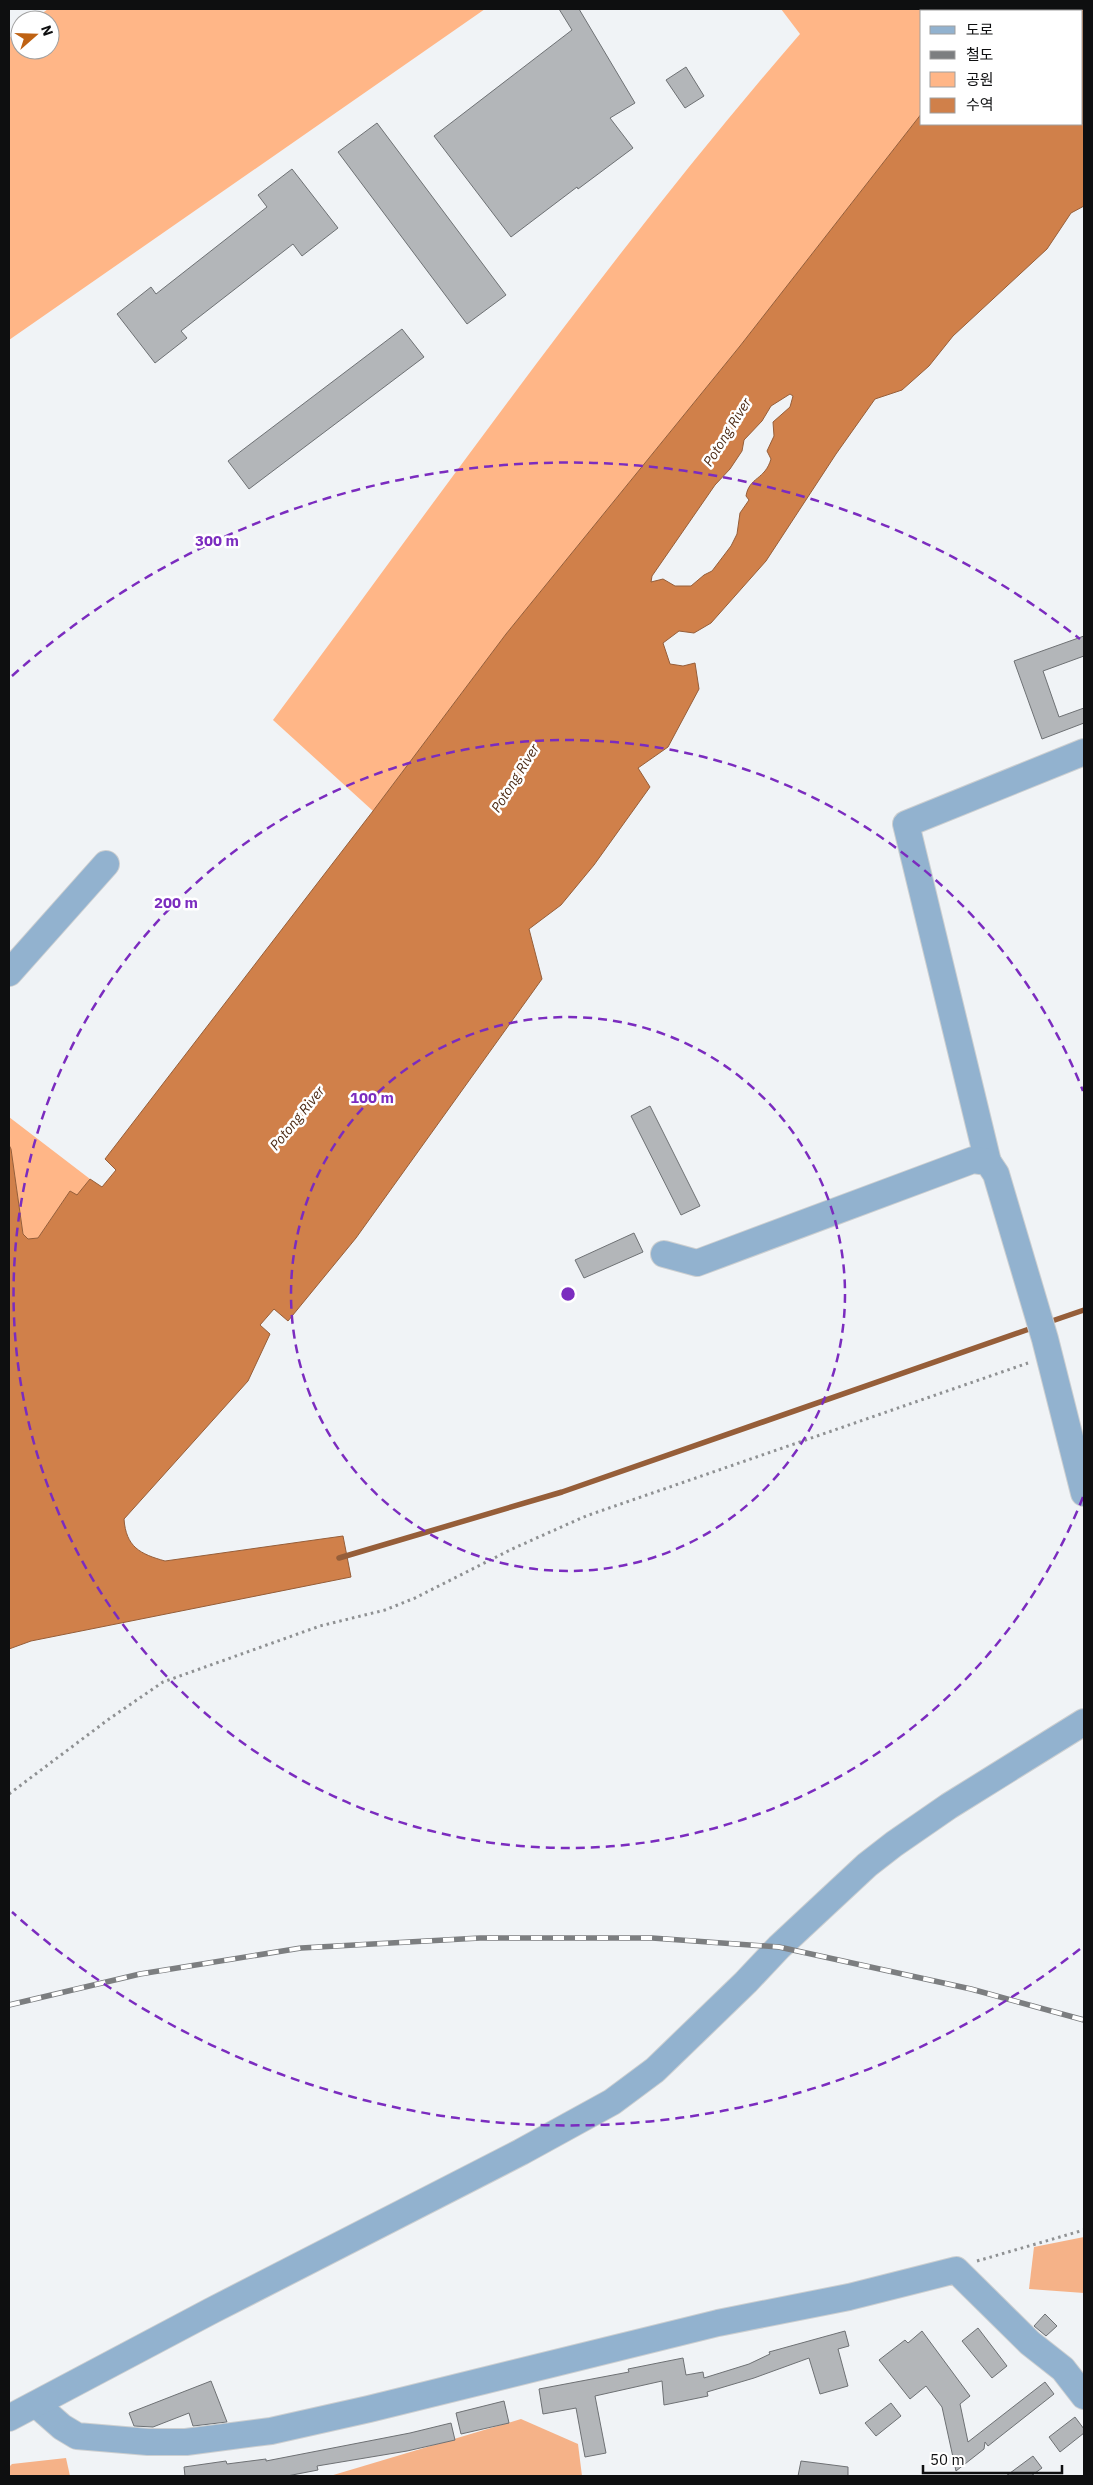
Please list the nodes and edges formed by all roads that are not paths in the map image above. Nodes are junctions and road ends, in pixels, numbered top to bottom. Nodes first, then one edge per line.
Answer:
1 (1084, 752) edge
2 (106, 864) dead end
3 (9, 973) edge
4 (988, 1162) junction
5 (664, 1254) dead end
6 (1084, 1494) edge
7 (1084, 1722) edge
8 (1084, 2396) edge
9 (37, 2405) junction
10 (9, 2418) edge

1 - 4 street
2 - 3 street
4 - 5 street
4 - 6 street
7 - 9 street
8 - 9 street
9 - 10 street

